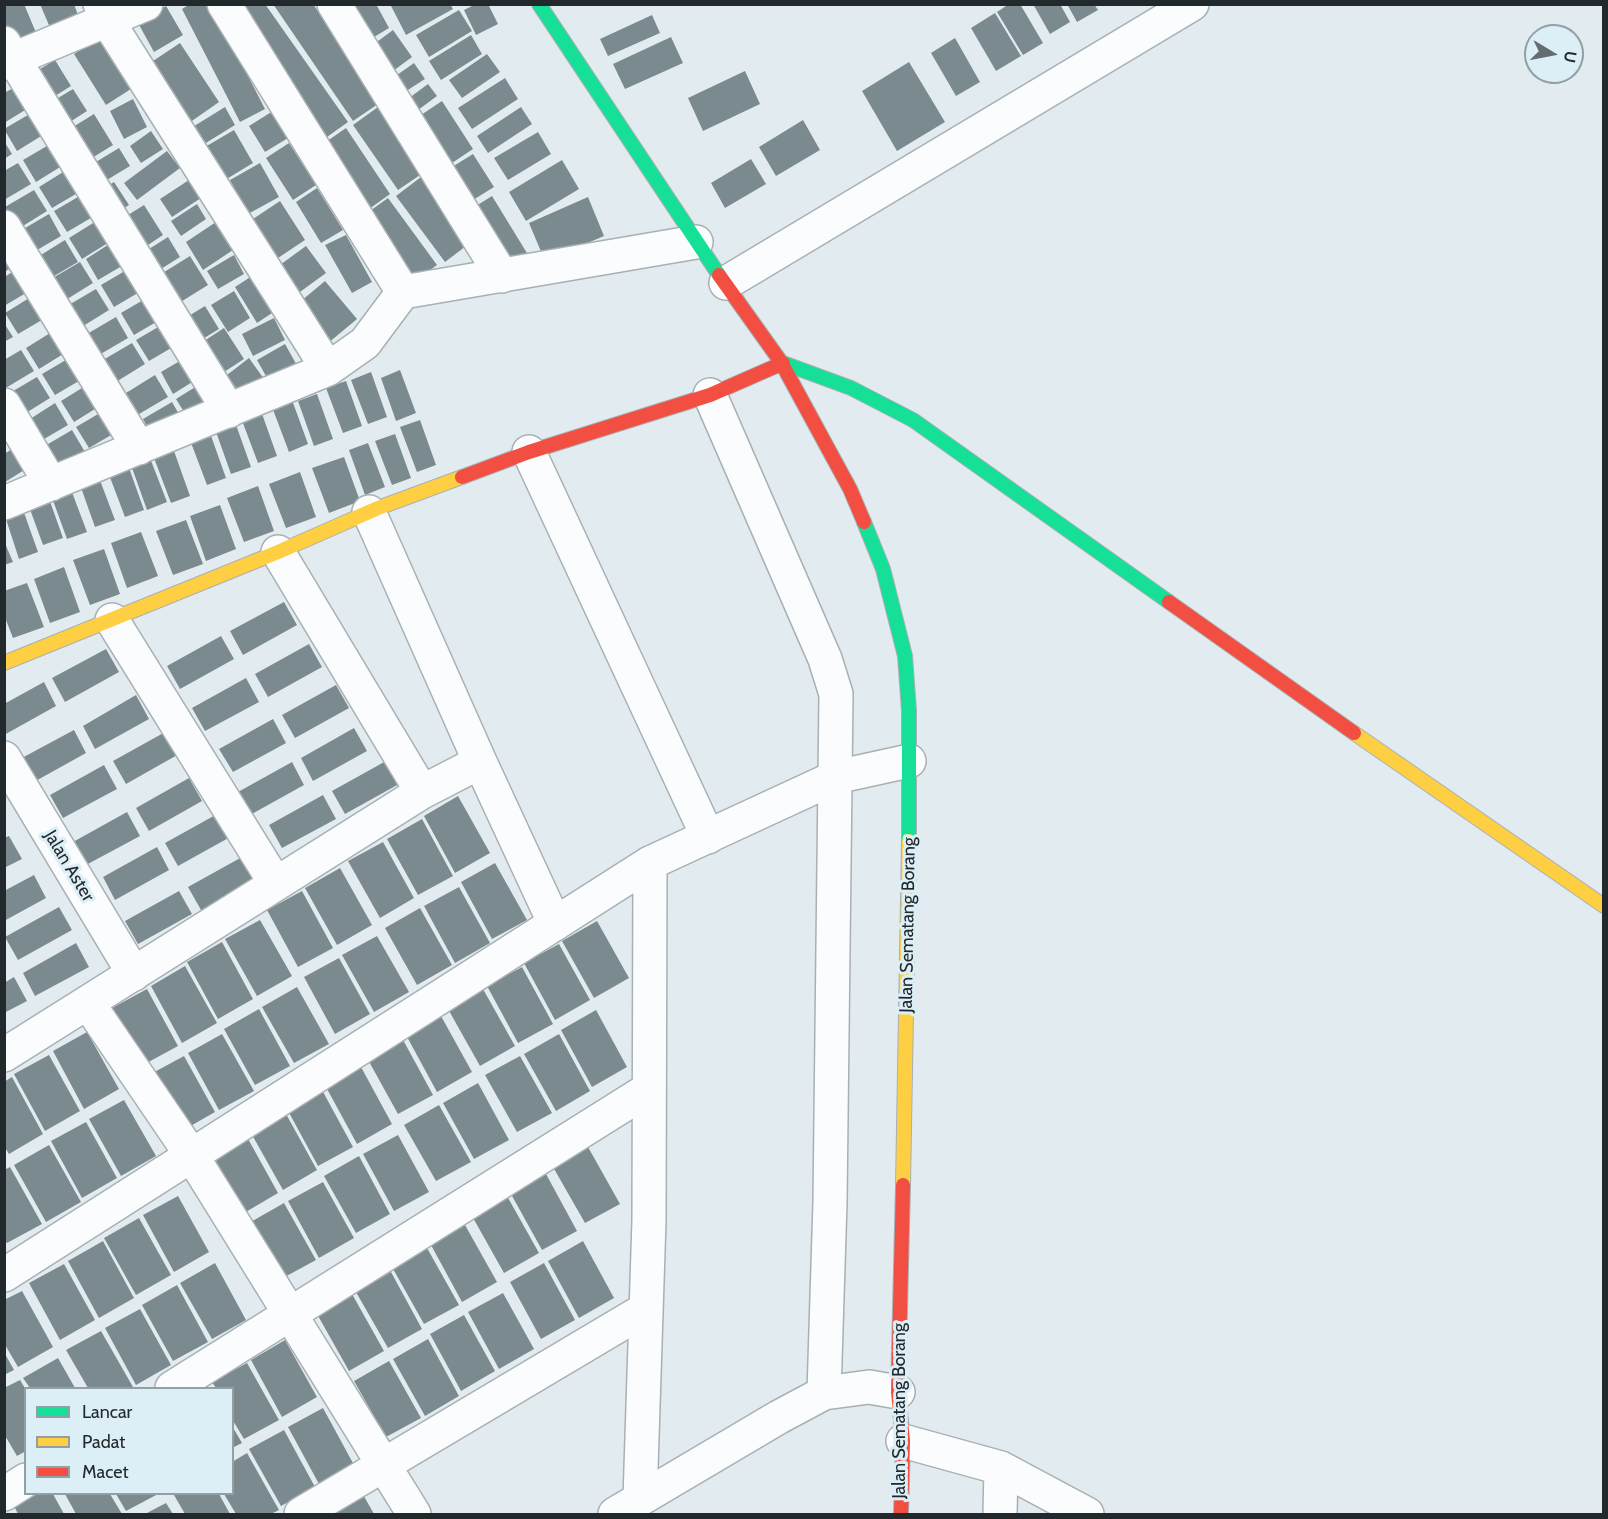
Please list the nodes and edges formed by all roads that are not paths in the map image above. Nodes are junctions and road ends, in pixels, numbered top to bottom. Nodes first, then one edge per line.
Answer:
1 (146, 4) edge
2 (224, 4) edge
3 (334, 4) edge
4 (539, 4) edge
5 (1192, 4) edge
6 (103, 12) edge
7 (7, 55) edge
8 (4, 227) edge
9 (696, 242) junction
10 (502, 276) junction
11 (726, 283) junction
12 (403, 292) junction
13 (781, 362) junction
14 (328, 369) junction
15 (710, 395) junction
16 (4, 405) edge
17 (229, 411) junction
18 (139, 447) junction
19 (529, 452) junction
20 (51, 484) junction
21 (4, 503) edge
22 (369, 512) junction
23 (279, 552) junction
24 (112, 620) junction
25 (4, 663) edge
26 (4, 758) edge
27 (909, 761) junction
28 (480, 762) junction
29 (836, 777) junction
30 (422, 792) junction
31 (708, 837) junction
32 (650, 863) junction
33 (276, 884) junction
34 (1604, 906) edge
35 (555, 924) junction
36 (134, 974) junction
37 (88, 1003) junction
38 (4, 1055) edge
39 (649, 1089) junction
40 (192, 1156) junction
41 (4, 1275) edge
42 (646, 1309) junction
43 (289, 1315) junction
44 (175, 1387) edge
45 (898, 1392) junction
46 (824, 1393) junction
47 (911, 1443) junction
48 (383, 1468) junction
49 (1001, 1468) junction
50 (24, 1481) edge
51 (4, 1494) edge
52 (627, 1507) edge
53 (301, 1515) edge
54 (414, 1515) edge
55 (901, 1515) edge
56 (999, 1515) edge
57 (1087, 1515) edge

1 - 6 street
2 - 12 street
3 - 10 street
4 - 9 street, Jalan Sematang Borang
5 - 11 street
6 - 7 street
6 - 14 street
7 - 17 street
8 - 18 street
9 - 10 street
9 - 11 street, Jalan Sematang Borang
10 - 12 street
11 - 13 street, Jalan Sematang Borang
12 - 14 street
13 - 15 street
13 - 27 street, Jalan Sematang Borang
13 - 34 street
14 - 17 street
15 - 19 street
15 - 29 street
16 - 20 street
17 - 18 street
18 - 20 street
19 - 22 street
19 - 31 street
20 - 21 street
22 - 23 street
22 - 28 street
23 - 24 street
23 - 30 street
24 - 25 street
24 - 33 street
26 - 36 street, Jalan Aster
27 - 29 street
27 - 45 street, Jalan Sematang Borang
28 - 30 street
28 - 35 street
29 - 31 street
29 - 46 street
30 - 33 street
31 - 32 street
32 - 35 street
32 - 39 street
33 - 36 street
35 - 40 street
36 - 37 street
37 - 38 street
37 - 40 street
39 - 42 street
39 - 43 street
40 - 41 street
40 - 43 street
42 - 48 street
42 - 52 street
43 - 44 street
43 - 48 street
45 - 46 street
45 - 47 street, Jalan Sematang Borang
46 - 52 street
47 - 49 street
47 - 55 street, Jalan Sematang Borang
48 - 53 street
48 - 54 street
49 - 56 street
49 - 57 street
50 - 51 street

